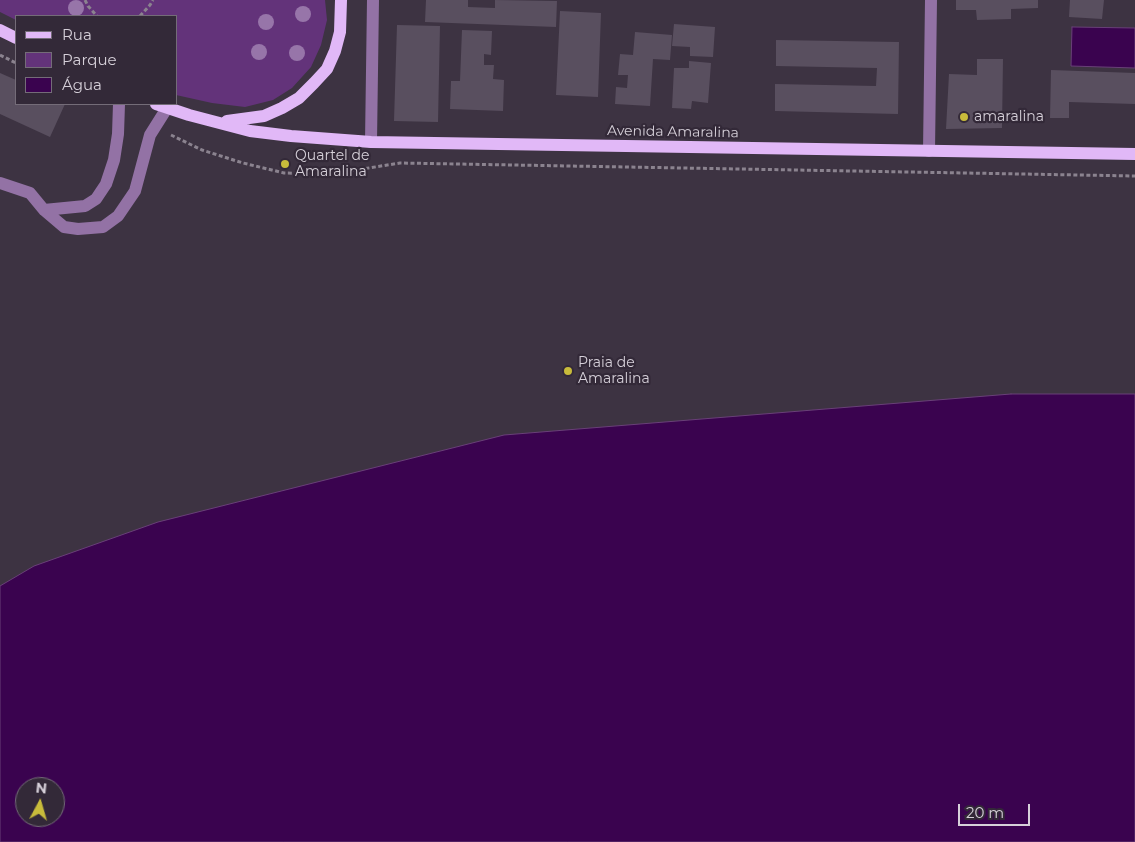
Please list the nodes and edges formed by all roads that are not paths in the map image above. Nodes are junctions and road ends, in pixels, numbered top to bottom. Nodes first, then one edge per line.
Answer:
1 (341, 0) edge
2 (374, 0) edge
3 (931, 0) edge
4 (0, 30) edge
5 (15, 38) edge
6 (118, 105) edge
7 (162, 106) edge
8 (212, 122) junction
9 (371, 142) junction
10 (928, 151) junction
11 (1135, 154) edge
12 (0, 183) edge
13 (44, 210) junction

1 - 8 main road
2 - 9 street
3 - 10 street
4 - 5 main road
6 - 13 street
7 - 8 main road, Avenida Amaralina
7 - 13 street
8 - 9 main road, Avenida Amaralina
9 - 10 main road, Avenida Amaralina
10 - 11 main road, Avenida Amaralina
12 - 13 street

